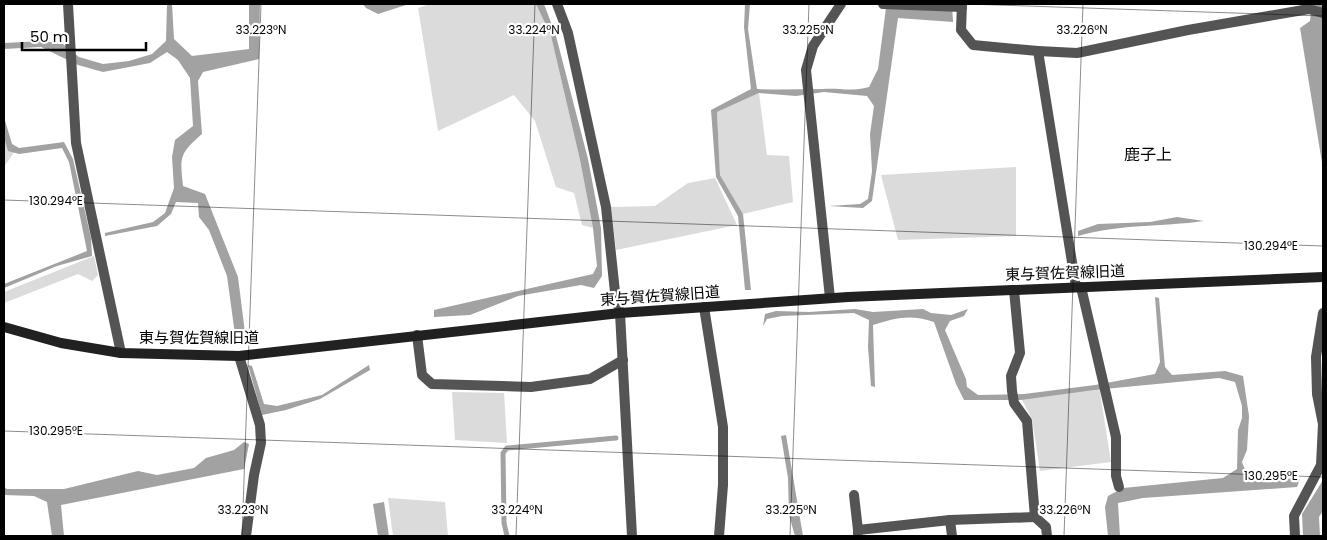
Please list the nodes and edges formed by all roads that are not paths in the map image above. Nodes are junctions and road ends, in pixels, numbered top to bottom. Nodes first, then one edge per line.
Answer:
1 (68, 4) edge
2 (557, 4) edge
3 (841, 4) edge
4 (884, 4) edge
5 (960, 6) edge
6 (1323, 13) edge
7 (1038, 51) junction
8 (1323, 278) edge
9 (1079, 287) junction
10 (1014, 290) junction
11 (830, 298) junction
12 (704, 307) junction
13 (620, 312) junction
14 (1323, 313) edge
15 (4, 327) edge
16 (417, 335) junction
17 (121, 353) junction
18 (239, 356) junction
19 (623, 360) junction
20 (1119, 487) dead end
21 (854, 495) dead end
22 (1035, 517) junction
23 (950, 520) junction
24 (858, 533) edge
25 (246, 536) edge
26 (632, 536) edge
27 (720, 536) edge
28 (952, 536) edge
29 (1047, 536) edge
30 (1295, 536) edge

1 - 17 street
2 - 13 street
3 - 11 street
4 - 5 street
5 - 7 street
6 - 7 street
7 - 9 street
8 - 9 main road, 東与賀佐賀線旧道
9 - 10 main road, 東与賀佐賀線旧道
9 - 20 street
10 - 11 main road, 東与賀佐賀線旧道
10 - 22 street
11 - 12 main road, 東与賀佐賀線旧道
12 - 13 main road, 東与賀佐賀線旧道
12 - 27 street
13 - 16 main road, 東与賀佐賀線旧道
13 - 19 street
14 - 30 street
15 - 17 main road, 東与賀佐賀線旧道
16 - 18 main road, 東与賀佐賀線旧道
16 - 19 street
17 - 18 main road, 東与賀佐賀線旧道
18 - 25 street
19 - 26 street
21 - 24 street
22 - 23 street
22 - 29 street
23 - 24 street
23 - 28 street

